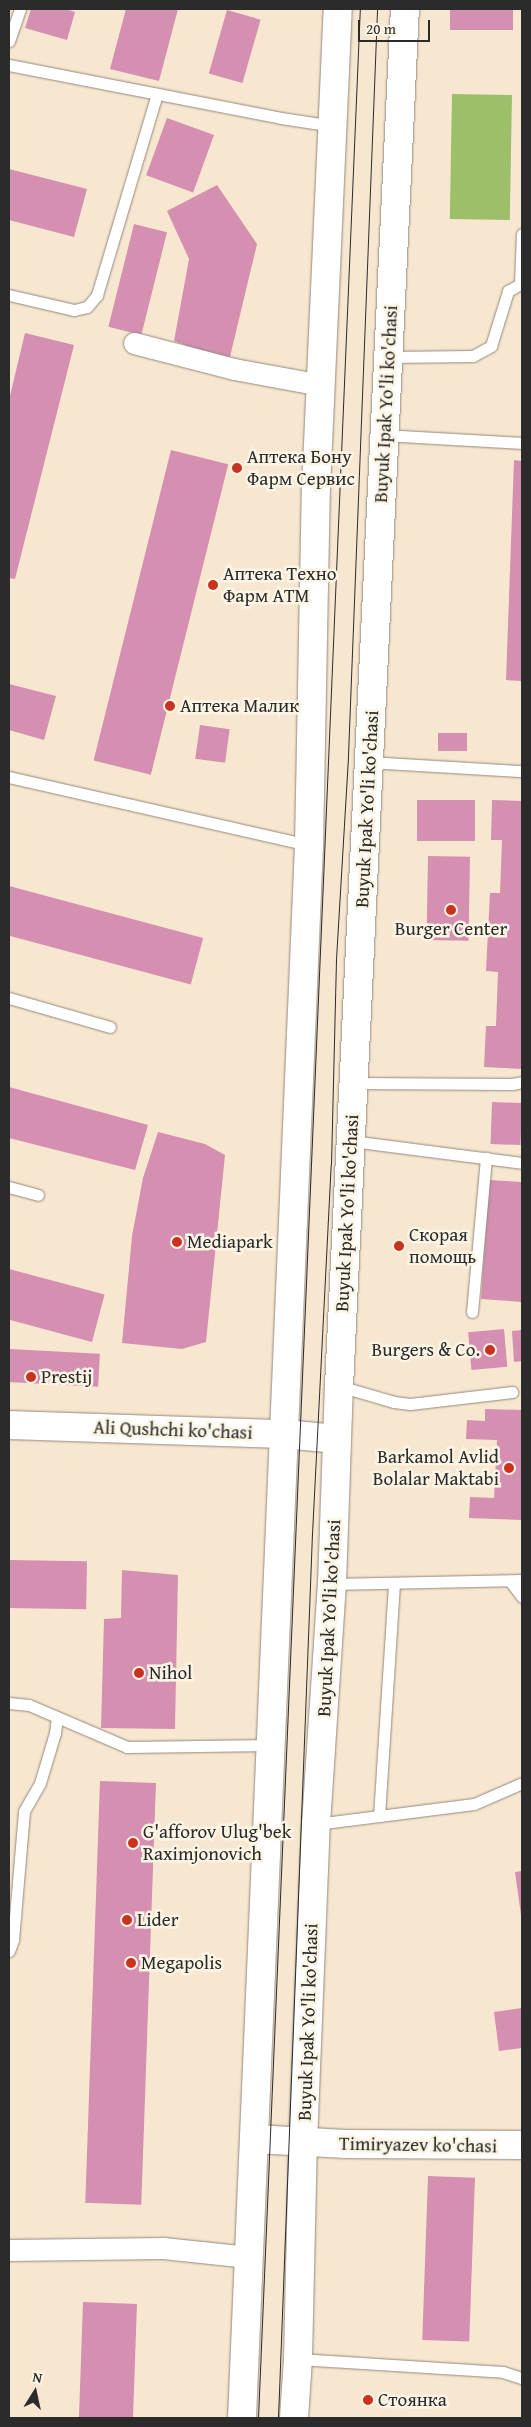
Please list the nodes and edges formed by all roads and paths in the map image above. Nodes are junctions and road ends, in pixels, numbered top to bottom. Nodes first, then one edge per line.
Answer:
1 (20, 9) edge
2 (338, 9) edge
3 (405, 9) edge
4 (9, 41) edge
5 (9, 65) edge
6 (157, 94) junction
7 (333, 126) junction
8 (522, 234) edge
9 (521, 283) edge
10 (9, 294) edge
11 (134, 343) dead end
12 (388, 357) junction
13 (321, 385) junction
14 (384, 435) junction
15 (522, 443) edge
16 (369, 762) junction
17 (522, 771) edge
18 (9, 777) edge
19 (308, 845) junction
20 (9, 998) edge
21 (110, 1027) dead end
22 (522, 1082) edge
23 (354, 1083) junction
24 (351, 1142) junction
25 (486, 1158) junction
26 (522, 1162) edge
27 (9, 1187) edge
28 (38, 1195) dead end
29 (472, 1312) dead end
30 (339, 1386) junction
31 (512, 1392) dead end
32 (9, 1425) edge
33 (284, 1434) junction
34 (337, 1439) junction
35 (522, 1580) edge
36 (510, 1581) junction
37 (394, 1583) junction
38 (332, 1584) junction
39 (522, 1597) edge
40 (9, 1703) edge
41 (57, 1717) junction
42 (271, 1745) junction
43 (522, 1783) edge
44 (379, 1816) junction
45 (316, 1824) junction
46 (9, 1951) edge
47 (254, 2139) junction
48 (303, 2143) junction
49 (522, 2145) edge
50 (9, 2250) edge
51 (248, 2257) junction
52 (298, 2359) junction
53 (522, 2378) edge
54 (242, 2418) edge
55 (294, 2418) edge

1 - 4 lane
2 - 7 main road
3 - 12 main road, Buyuk Ipak Yo'li ko'chasi
5 - 6 lane
6 - 7 lane
6 - 10 lane
7 - 13 main road
8 - 9 lane
9 - 12 lane
11 - 13 street
12 - 14 main road, Buyuk Ipak Yo'li ko'chasi
13 - 19 main road
14 - 15 lane
14 - 16 main road, Buyuk Ipak Yo'li ko'chasi
16 - 17 lane
16 - 23 main road, Buyuk Ipak Yo'li ko'chasi
18 - 19 lane
19 - 33 main road
20 - 21 lane
22 - 23 lane
23 - 24 main road, Buyuk Ipak Yo'li ko'chasi
24 - 25 lane
24 - 30 main road, Buyuk Ipak Yo'li ko'chasi
25 - 26 lane
25 - 29 lane
27 - 28 lane
30 - 31 lane
30 - 34 main road, Buyuk Ipak Yo'li ko'chasi
32 - 33 main road, Ali Qushchi ko'chasi
33 - 34 main road, Ali Qushchi ko'chasi
33 - 42 main road
34 - 38 main road, Buyuk Ipak Yo'li ko'chasi
35 - 36 lane
36 - 37 lane
36 - 39 lane
37 - 38 lane
37 - 44 lane
38 - 45 main road, Buyuk Ipak Yo'li ko'chasi
40 - 41 lane
41 - 42 lane
41 - 46 lane
42 - 47 main road
43 - 44 lane
44 - 45 lane
45 - 48 main road, Buyuk Ipak Yo'li ko'chasi
47 - 48 main road, Timiryazev ko'chasi
47 - 51 main road
48 - 49 main road, Timiryazev ko'chasi
48 - 52 main road, Buyuk Ipak Yo'li ko'chasi
50 - 51 street
51 - 54 main road
52 - 53 lane
52 - 55 main road, Buyuk Ipak Yo'li ko'chasi

